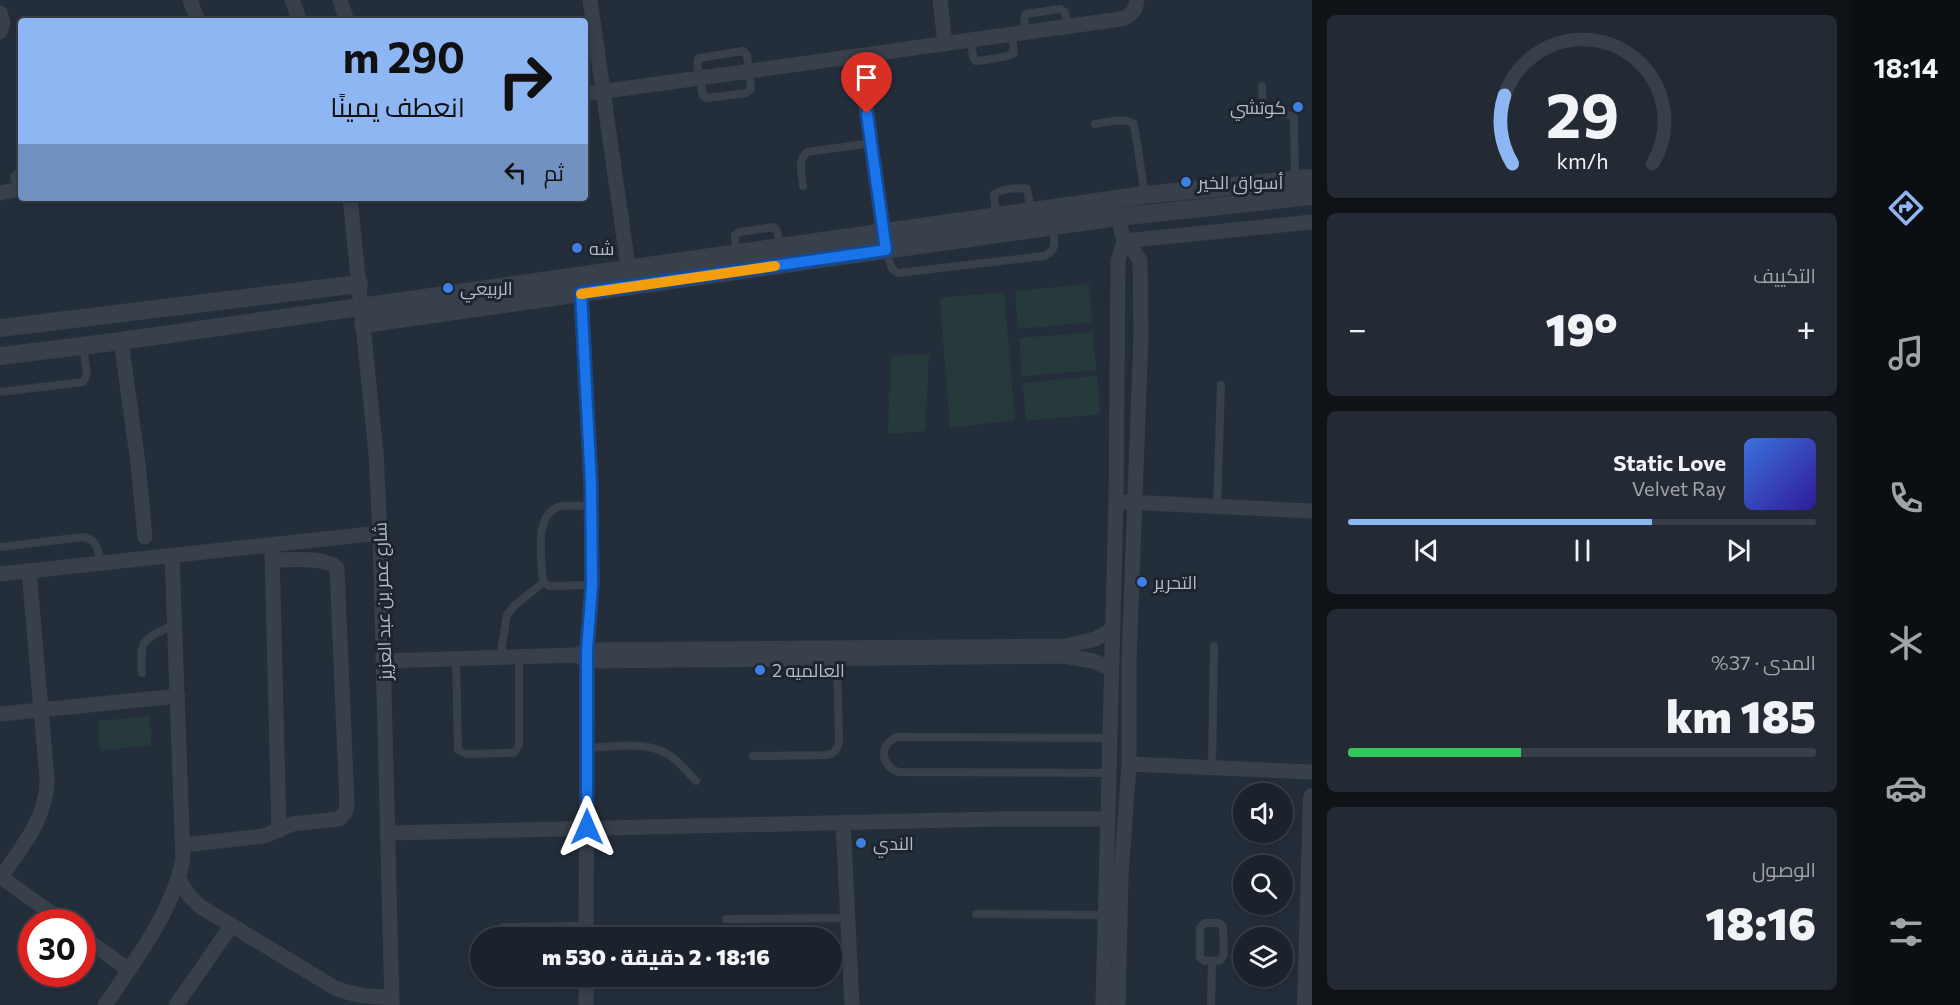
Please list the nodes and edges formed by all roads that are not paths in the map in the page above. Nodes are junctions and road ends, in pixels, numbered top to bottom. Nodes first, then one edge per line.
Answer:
1 (190, 0) edge
2 (292, 0) edge
3 (340, 0) edge
4 (590, 0) edge
5 (940, 0) edge
6 (1137, 0) edge
7 (0, 13) edge
8 (197, 18) edge
9 (299, 18) edge
10 (347, 18) edge
11 (0, 32) edge
12 (945, 44) junction
13 (859, 56) junction
14 (750, 71) junction
15 (699, 78) junction
16 (1262, 86) dead end
17 (603, 92) junction
18 (588, 94) edge
19 (1095, 124) dead end
20 (871, 143) junction
21 (18, 173) edge
22 (1303, 178) edge
23 (18, 185) edge
24 (803, 186) dead end
25 (18, 190) edge
26 (0, 193) edge
27 (1145, 195) junction
28 (1312, 196) edge
29 (350, 201) edge
30 (1148, 213) junction
31 (1118, 217) junction
32 (1312, 222) edge
33 (1052, 226) junction
34 (883, 231) junction
35 (1124, 241) junction
36 (886, 250) junction
37 (628, 268) junction
38 (359, 284) junction
39 (631, 286) junction
40 (581, 293) junction
41 (361, 306) junction
42 (363, 324) junction
43 (3, 328) edge
44 (121, 341) junction
45 (83, 346) junction
46 (4, 355) edge
47 (1221, 385) dead end
48 (0, 392) edge
49 (1116, 501) junction
50 (1135, 503) junction
51 (591, 506) junction
52 (1217, 508) junction
53 (1312, 511) edge
54 (380, 533) junction
55 (145, 537) dead end
56 (272, 544) junction
57 (0, 546) edge
58 (172, 555) junction
59 (273, 560) junction
60 (100, 563) junction
61 (29, 571) junction
62 (0, 574) edge
63 (544, 582) junction
64 (592, 585) junction
65 (175, 624) junction
66 (1111, 630) junction
67 (1214, 646) dead end
68 (837, 653) junction
69 (583, 655) junction
70 (519, 657) junction
71 (501, 658) junction
72 (456, 659) junction
73 (384, 661) junction
74 (1110, 668) junction
75 (142, 673) dead end
76 (178, 696) junction
77 (41, 710) junction
78 (0, 714) edge
79 (1109, 738) junction
80 (587, 748) junction
81 (753, 756) dead end
82 (1129, 764) junction
83 (1212, 768) junction
84 (1312, 772) edge
85 (1108, 773) junction
86 (696, 781) dead end
87 (1312, 797) edge
88 (1107, 819) junction
89 (843, 822) junction
90 (587, 827) junction
91 (279, 830) junction
92 (388, 833) junction
93 (183, 844) junction
94 (0, 877) edge
95 (179, 878) junction
96 (46, 909) edge
97 (976, 914) dead end
98 (1105, 915) junction
99 (848, 918) junction
100 (726, 919) dead end
101 (232, 925) junction
102 (586, 927) edge
103 (96, 946) edge
104 (1212, 961) junction
105 (129, 970) junction
106 (586, 987) edge
107 (392, 1001) edge
108 (105, 1005) edge
109 (176, 1005) edge
110 (586, 1005) edge
111 (852, 1005) edge
112 (1103, 1005) edge
113 (1118, 1005) edge
114 (1211, 1005) edge
115 (1305, 1005) edge

1 - 8 street
2 - 9 street
3 - 10 street
4 - 17 street
5 - 12 street
6 - 12 street
7 - 11 street
12 - 13 street
13 - 14 street
13 - 20 street
14 - 15 street
14 - 15 lane
15 - 17 street
16 - 22 lane
17 - 18 street
17 - 37 street
19 - 27 lane
20 - 24 lane
20 - 34 street
21 - 23 lane
22 - 27 street
25 - 26 street
27 - 30 street
27 - 34 street
28 - 30 street
29 - 38 street, شارع عمر بن عبد العزيز
30 - 31 street
31 - 33 street
31 - 35 street
32 - 35 street
33 - 36 street
33 - 36 lane
34 - 36 street
34 - 37 street
35 - 49 street
35 - 50 street
36 - 39 street
37 - 39 street
37 - 41 street
38 - 41 street, شارع عمر بن عبد العزيز
38 - 43 street
39 - 40 street
40 - 42 street
40 - 51 street
41 - 42 street, شارع عمر بن عبد العزيز
41 - 44 street
42 - 54 street, شارع عمر بن عبد العزيز
43 - 46 street
44 - 45 street
44 - 55 street
45 - 46 street
45 - 48 lane
47 - 52 lane
49 - 50 street
49 - 66 street
50 - 52 street
50 - 82 street
51 - 63 lane
51 - 64 street
52 - 53 street
54 - 56 street
54 - 73 street, شارع عمر بن عبد العزيز
56 - 58 street
56 - 59 street
57 - 60 lane
58 - 60 street
58 - 65 street
59 - 91 street
59 - 91 street
60 - 61 street
61 - 62 street
61 - 77 street
63 - 64 lane
63 - 71 lane
64 - 69 street
65 - 75 lane
65 - 76 street
66 - 68 street
66 - 74 street
67 - 83 lane
68 - 69 street
68 - 74 street
68 - 81 lane
69 - 70 street
69 - 80 street
70 - 71 street
70 - 72 lane
71 - 72 street
72 - 73 street
73 - 92 street, شارع عمر بن عبد العزيز
74 - 79 street
76 - 77 street
76 - 93 street
77 - 78 street
77 - 94 street
79 - 85 street
79 - 85 lane
80 - 86 lane
80 - 90 street
82 - 83 street
82 - 113 street
83 - 84 street
85 - 88 street
87 - 115 street
88 - 89 street
88 - 98 street
89 - 90 street
89 - 99 street
90 - 92 street
90 - 102 street
91 - 93 street
92 - 107 street, شارع عمر بن عبد العزيز
93 - 95 street
94 - 96 street
95 - 101 street
95 - 105 street
97 - 98 lane
98 - 112 street
99 - 100 lane
99 - 111 street
101 - 107 street
101 - 109 street
103 - 105 street
104 - 104 lane
104 - 114 lane
105 - 108 street
106 - 110 street

